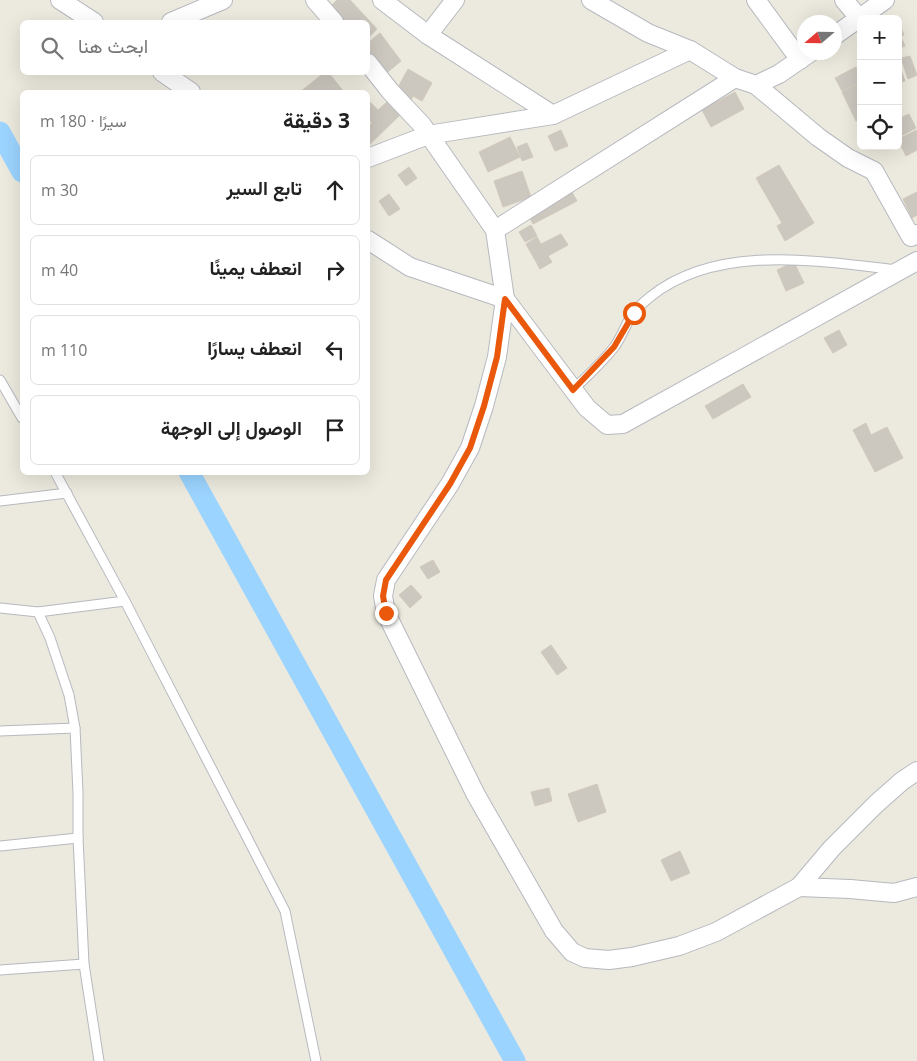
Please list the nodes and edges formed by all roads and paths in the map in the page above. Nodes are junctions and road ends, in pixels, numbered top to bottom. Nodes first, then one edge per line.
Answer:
1 (60, 0) edge
2 (223, 0) edge
3 (315, 0) edge
4 (382, 0) edge
5 (456, 0) edge
6 (591, 0) edge
7 (756, 0) edge
8 (844, 0) edge
9 (885, 0) edge
10 (863, 15) edge
11 (857, 16) edge
12 (857, 19) edge
13 (91, 20) edge
14 (176, 20) edge
15 (332, 20) edge
16 (842, 30) edge
17 (428, 35) junction
18 (797, 47) edge
19 (690, 50) junction
20 (799, 60) edge
21 (370, 66) edge
22 (166, 75) edge
23 (735, 78) junction
24 (756, 85) junction
25 (188, 90) edge
26 (552, 115) junction
27 (428, 135) junction
28 (370, 157) edge
29 (495, 230) junction
30 (917, 234) edge
31 (370, 241) edge
32 (910, 266) edge
33 (505, 299) junction
34 (0, 380) edge
35 (573, 390) junction
36 (20, 415) edge
37 (57, 475) edge
38 (67, 493) junction
39 (0, 500) edge
40 (126, 601) junction
41 (0, 608) edge
42 (38, 612) junction
43 (75, 728) junction
44 (0, 731) edge
45 (917, 770) edge
46 (78, 838) junction
47 (0, 846) edge
48 (799, 887) junction
49 (917, 887) edge
50 (84, 964) junction
51 (0, 970) edge
52 (99, 1061) edge
53 (316, 1061) edge

1 - 13 street
2 - 14 street
3 - 15 street
4 - 17 street
5 - 17 street
6 - 19 street
7 - 18 street
8 - 11 street
9 - 10 street
12 - 16 street
17 - 26 street
19 - 23 street
19 - 26 street
20 - 24 street
21 - 27 street
22 - 25 street
23 - 24 street
23 - 29 street
24 - 30 street
26 - 27 street
27 - 28 street
27 - 29 street
29 - 33 street
31 - 33 street
32 - 35 lane
32 - 35 street
33 - 35 street
33 - 48 street
34 - 36 lane
37 - 38 lane
38 - 39 lane
38 - 40 lane
40 - 42 lane
40 - 53 lane
41 - 42 lane
42 - 43 lane
43 - 44 lane
43 - 46 lane
45 - 48 street
46 - 47 lane
46 - 50 lane
48 - 49 street
50 - 51 lane
50 - 52 lane

